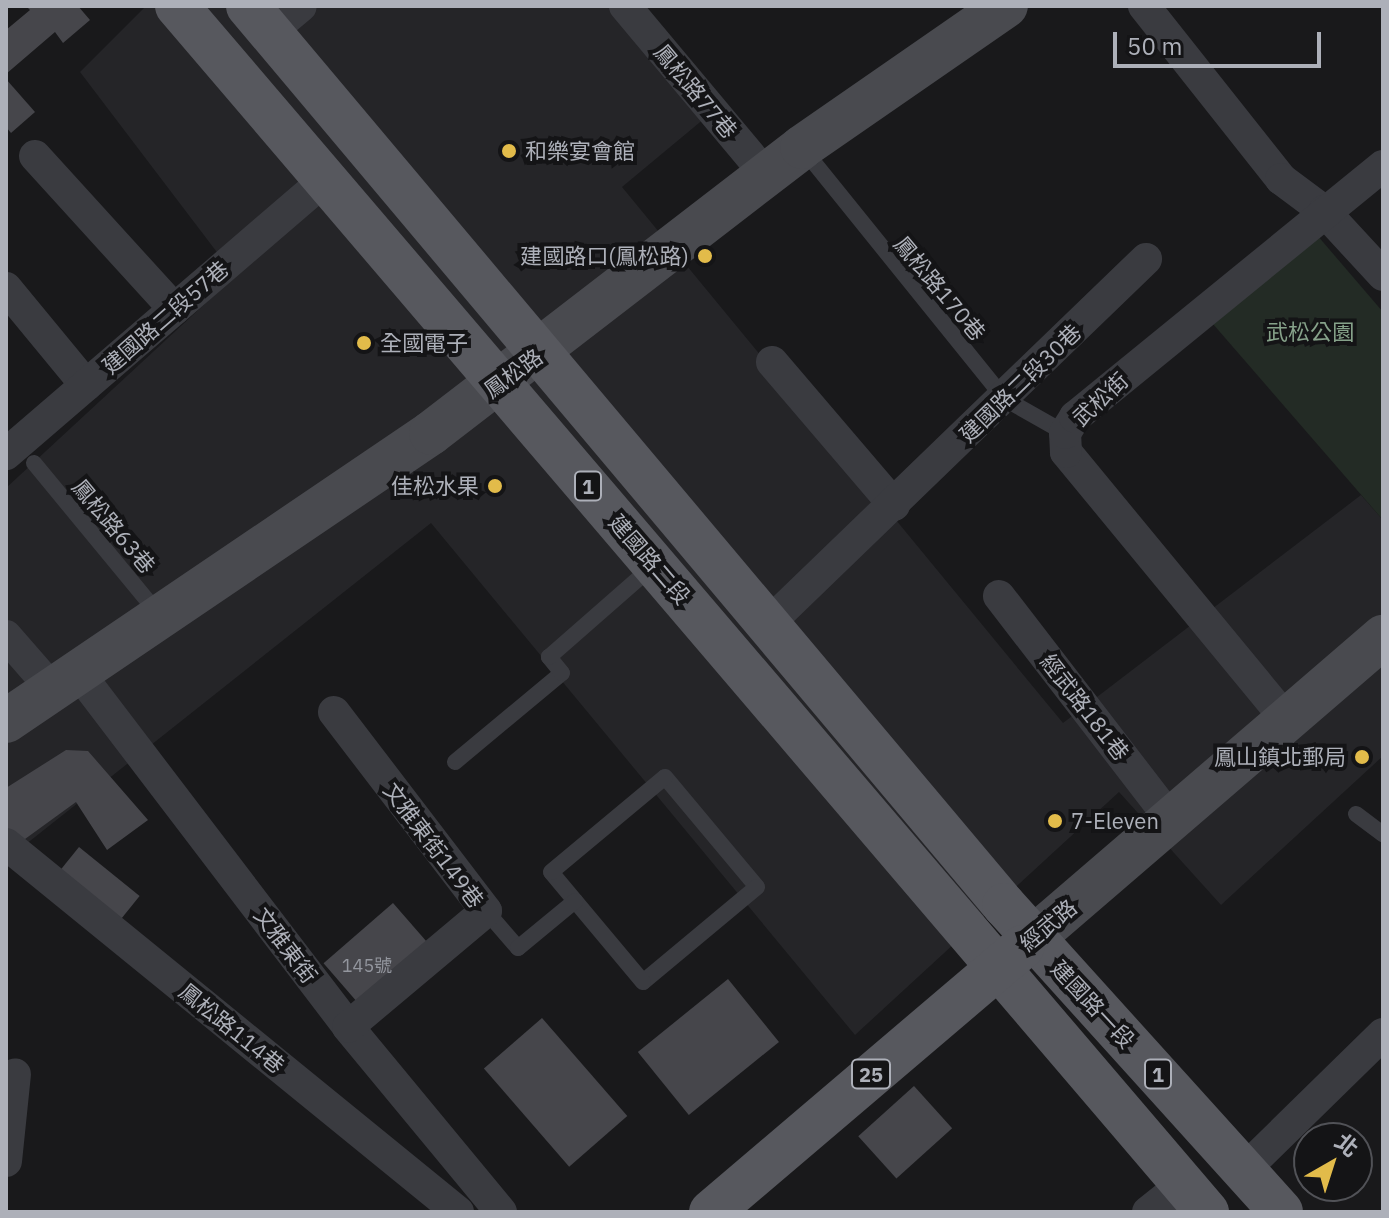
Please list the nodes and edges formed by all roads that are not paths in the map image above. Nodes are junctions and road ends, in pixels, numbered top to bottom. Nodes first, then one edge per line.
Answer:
1 (177, 6) edge
2 (625, 6) edge
3 (1006, 6) edge
4 (1144, 6) edge
5 (273, 15) edge
6 (802, 147) junction
7 (35, 156) dead end
8 (1383, 166) edge
9 (767, 176) junction
10 (324, 180) junction
11 (1324, 211) junction
12 (1146, 259) dead end
13 (1383, 275) edge
14 (6, 288) edge
15 (174, 309) junction
16 (543, 351) junction
17 (772, 362) dead end
18 (499, 383) junction
19 (86, 385) junction
20 (1005, 399) junction
21 (1065, 433) junction
22 (20, 459) edge
23 (894, 505) junction
24 (655, 564) junction
25 (999, 596) dead end
26 (161, 616) junction
27 (767, 625) junction
28 (6, 636) edge
29 (1383, 637) edge
30 (66, 682) junction
31 (334, 712) dead end
32 (1286, 719) junction
33 (6, 721) edge
34 (455, 762) dead end
35 (1356, 814) dead end
36 (1171, 819) junction
37 (1383, 834) edge
38 (6, 844) edge
39 (575, 901) junction
40 (486, 911) junction
41 (1016, 952) junction
42 (348, 1027) junction
43 (1383, 1034) edge
44 (15, 1074) dead end
45 (6, 1161) edge
46 (1245, 1169) junction
47 (1195, 1198) edge
48 (458, 1212) edge
49 (501, 1212) edge
50 (711, 1212) edge
51 (1148, 1212) edge
52 (1281, 1212) edge

1 - 10 main road, 建國路二段 / 1
2 - 9 street, 鳳松路77巷
3 - 6 street, 鳳松路
4 - 11 street
5 - 16 main road, 1
6 - 9 street, 鳳松路
6 - 20 lane, 鳳松路170巷
7 - 15 street
8 - 11 street, 武松街
9 - 16 street, 鳳松路
10 - 15 street, 建國路二段57巷
10 - 18 main road, 建國路二段 / 1
11 - 13 street
11 - 21 street, 武松街
12 - 20 street, 建國路二段30巷
14 - 19 street
15 - 19 street, 建國路二段57巷
16 - 18 street, 鳳松路
16 - 27 main road, 1
17 - 23 street
18 - 24 main road, 建國路二段 / 1
18 - 26 street, 鳳松路
19 - 22 street, 建國路二段57巷
20 - 21 lane, 鳳松路170巷
20 - 23 street, 建國路二段30巷
21 - 32 street, 武松街
22 - 26 lane, 鳳松路63巷
23 - 27 street, 建國路二段30巷
24 - 34 lane
24 - 41 main road, 建國路二段 / 1
25 - 36 street, 經武路181巷
26 - 30 street, 鳳松路
27 - 41 main road, 1
28 - 30 street, 文雅東街
29 - 32 street, 經武路
30 - 33 street, 鳳松路
30 - 42 street, 文雅東街
31 - 40 street, 文雅東街149巷
32 - 36 street, 經武路
35 - 37 lane
36 - 41 street, 經武路
38 - 48 street, 鳳松路114巷
39 - 39 lane
39 - 40 lane
40 - 42 street, 文雅東街149巷
41 - 46 main road, 建國路一段 / 1
41 - 47 main road, 建國路一段 / 1
41 - 50 main road, 經武路 / 25
42 - 49 street, 文雅東街
43 - 46 street
44 - 45 street
46 - 52 main road, 建國路一段 / 1
47 - 51 street

